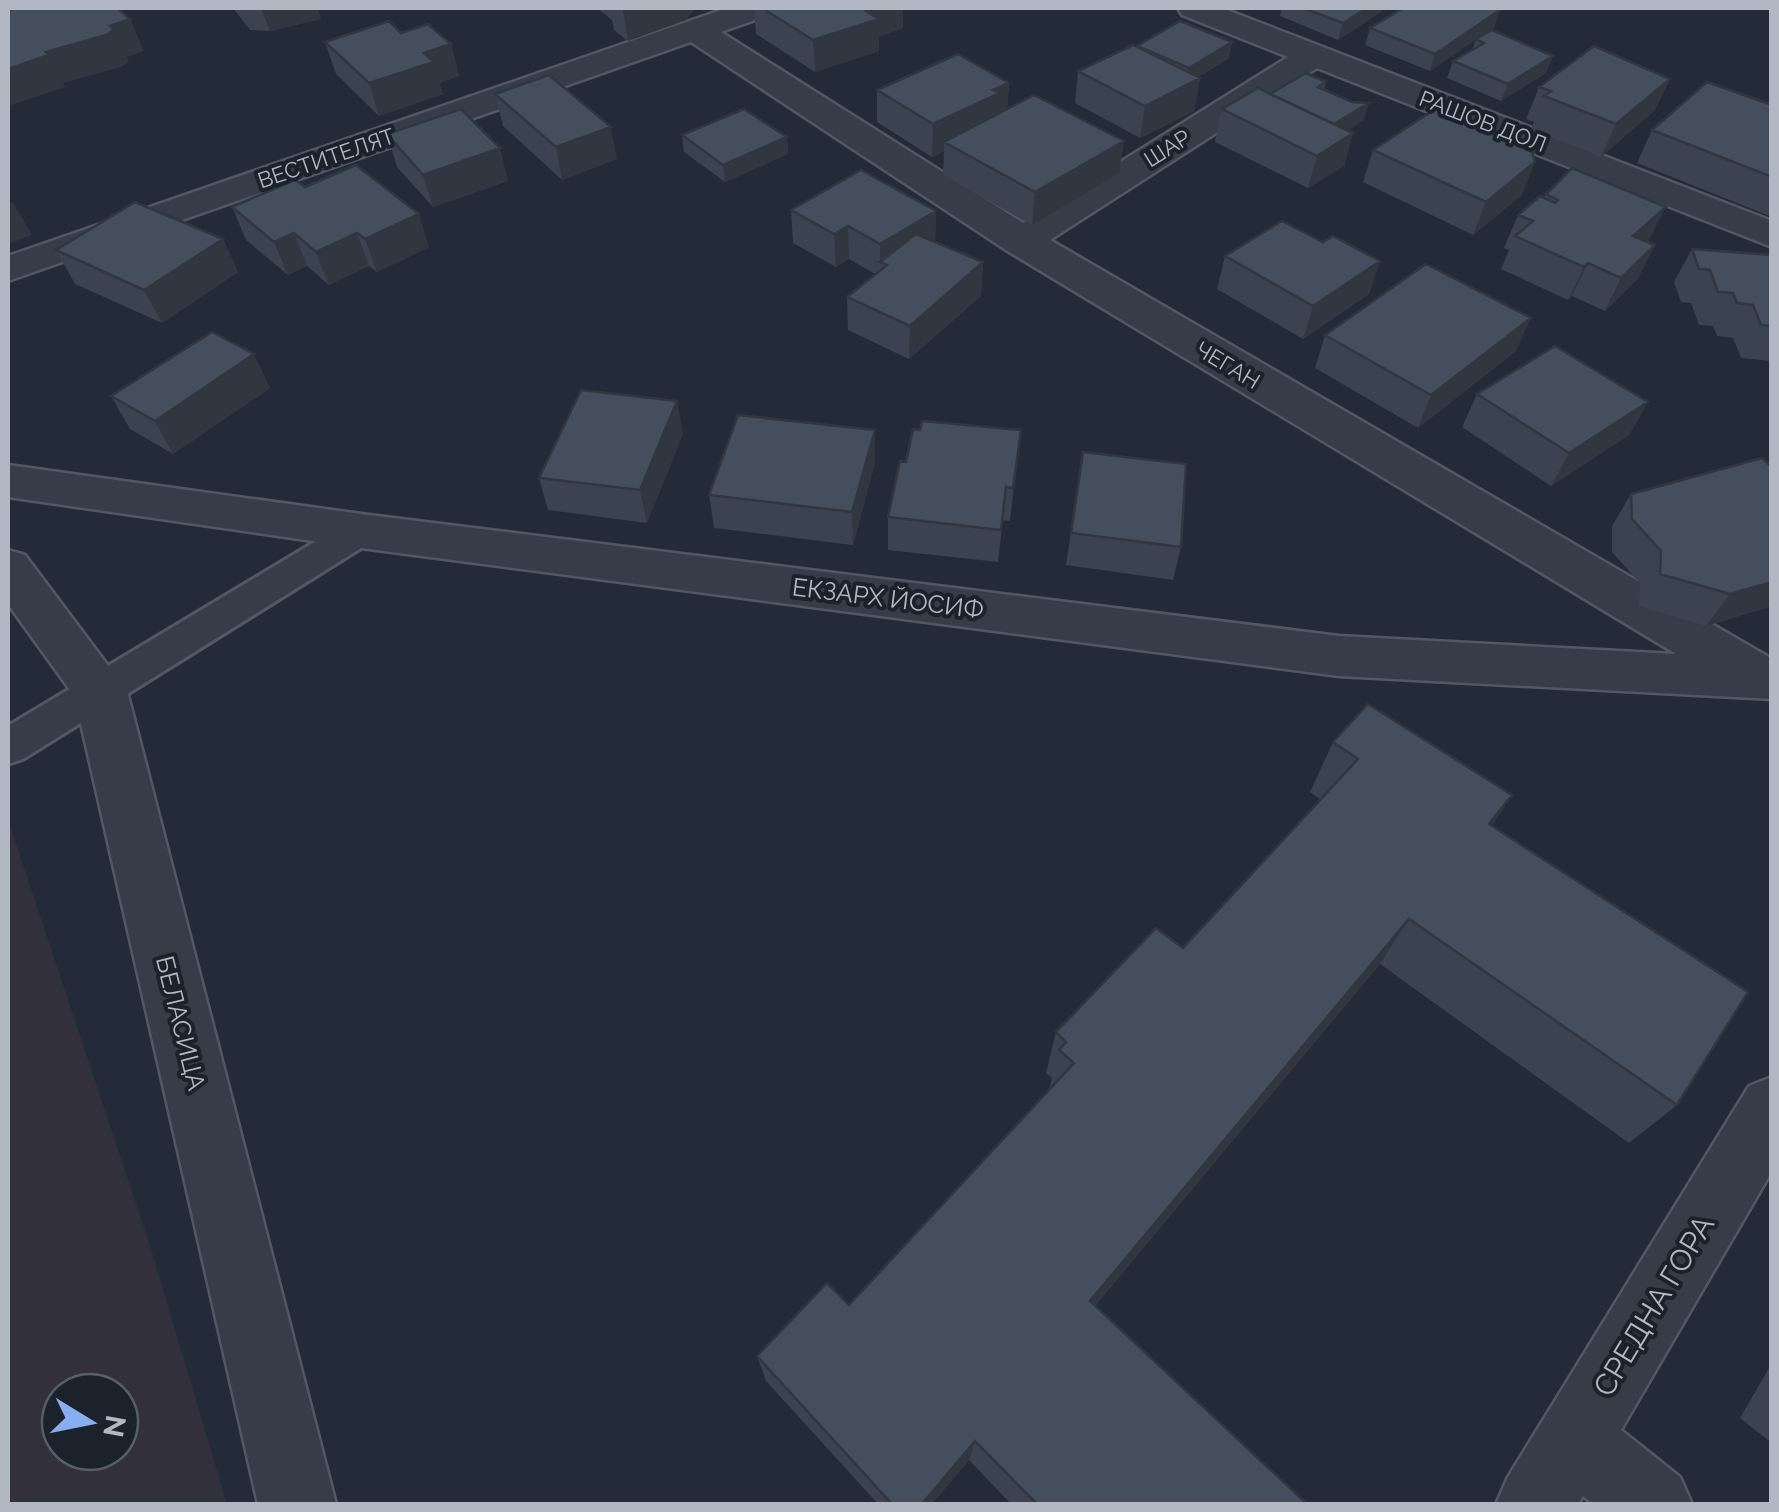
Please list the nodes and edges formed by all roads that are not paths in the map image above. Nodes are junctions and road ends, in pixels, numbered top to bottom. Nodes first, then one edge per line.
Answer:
1 (757, 8) edge
2 (1204, 11) edge
3 (694, 29) junction
4 (1315, 55) junction
5 (1772, 235) edge
6 (1020, 242) junction
7 (8, 269) edge
8 (8, 481) edge
9 (361, 531) junction
10 (8, 568) edge
11 (1769, 681) edge
12 (100, 690) junction
13 (8, 747) edge
14 (1772, 1108) edge
15 (1574, 1440) junction
16 (297, 1504) edge
17 (1535, 1504) edge
18 (1653, 1504) edge

1 - 3 street, ВЕСТИТЕЛЯТ
2 - 4 street, РАШОВ ДОЛ
3 - 6 street, ЧЕГАН
3 - 7 street, ВЕСТИТЕЛЯТ
4 - 5 street, РАШОВ ДОЛ
4 - 6 street, ШАР
6 - 11 street, ЧЕГАН
8 - 9 street, ЕКЗАРХ ЙОСИФ
9 - 11 street, ЕКЗАРХ ЙОСИФ
9 - 12 lane
10 - 12 street, БЕЛАСИЦА
12 - 13 lane
12 - 16 street, БЕЛАСИЦА
14 - 15 street, СРЕДНА ГОРА
15 - 17 street, СРЕДНА ГОРА
15 - 18 street

